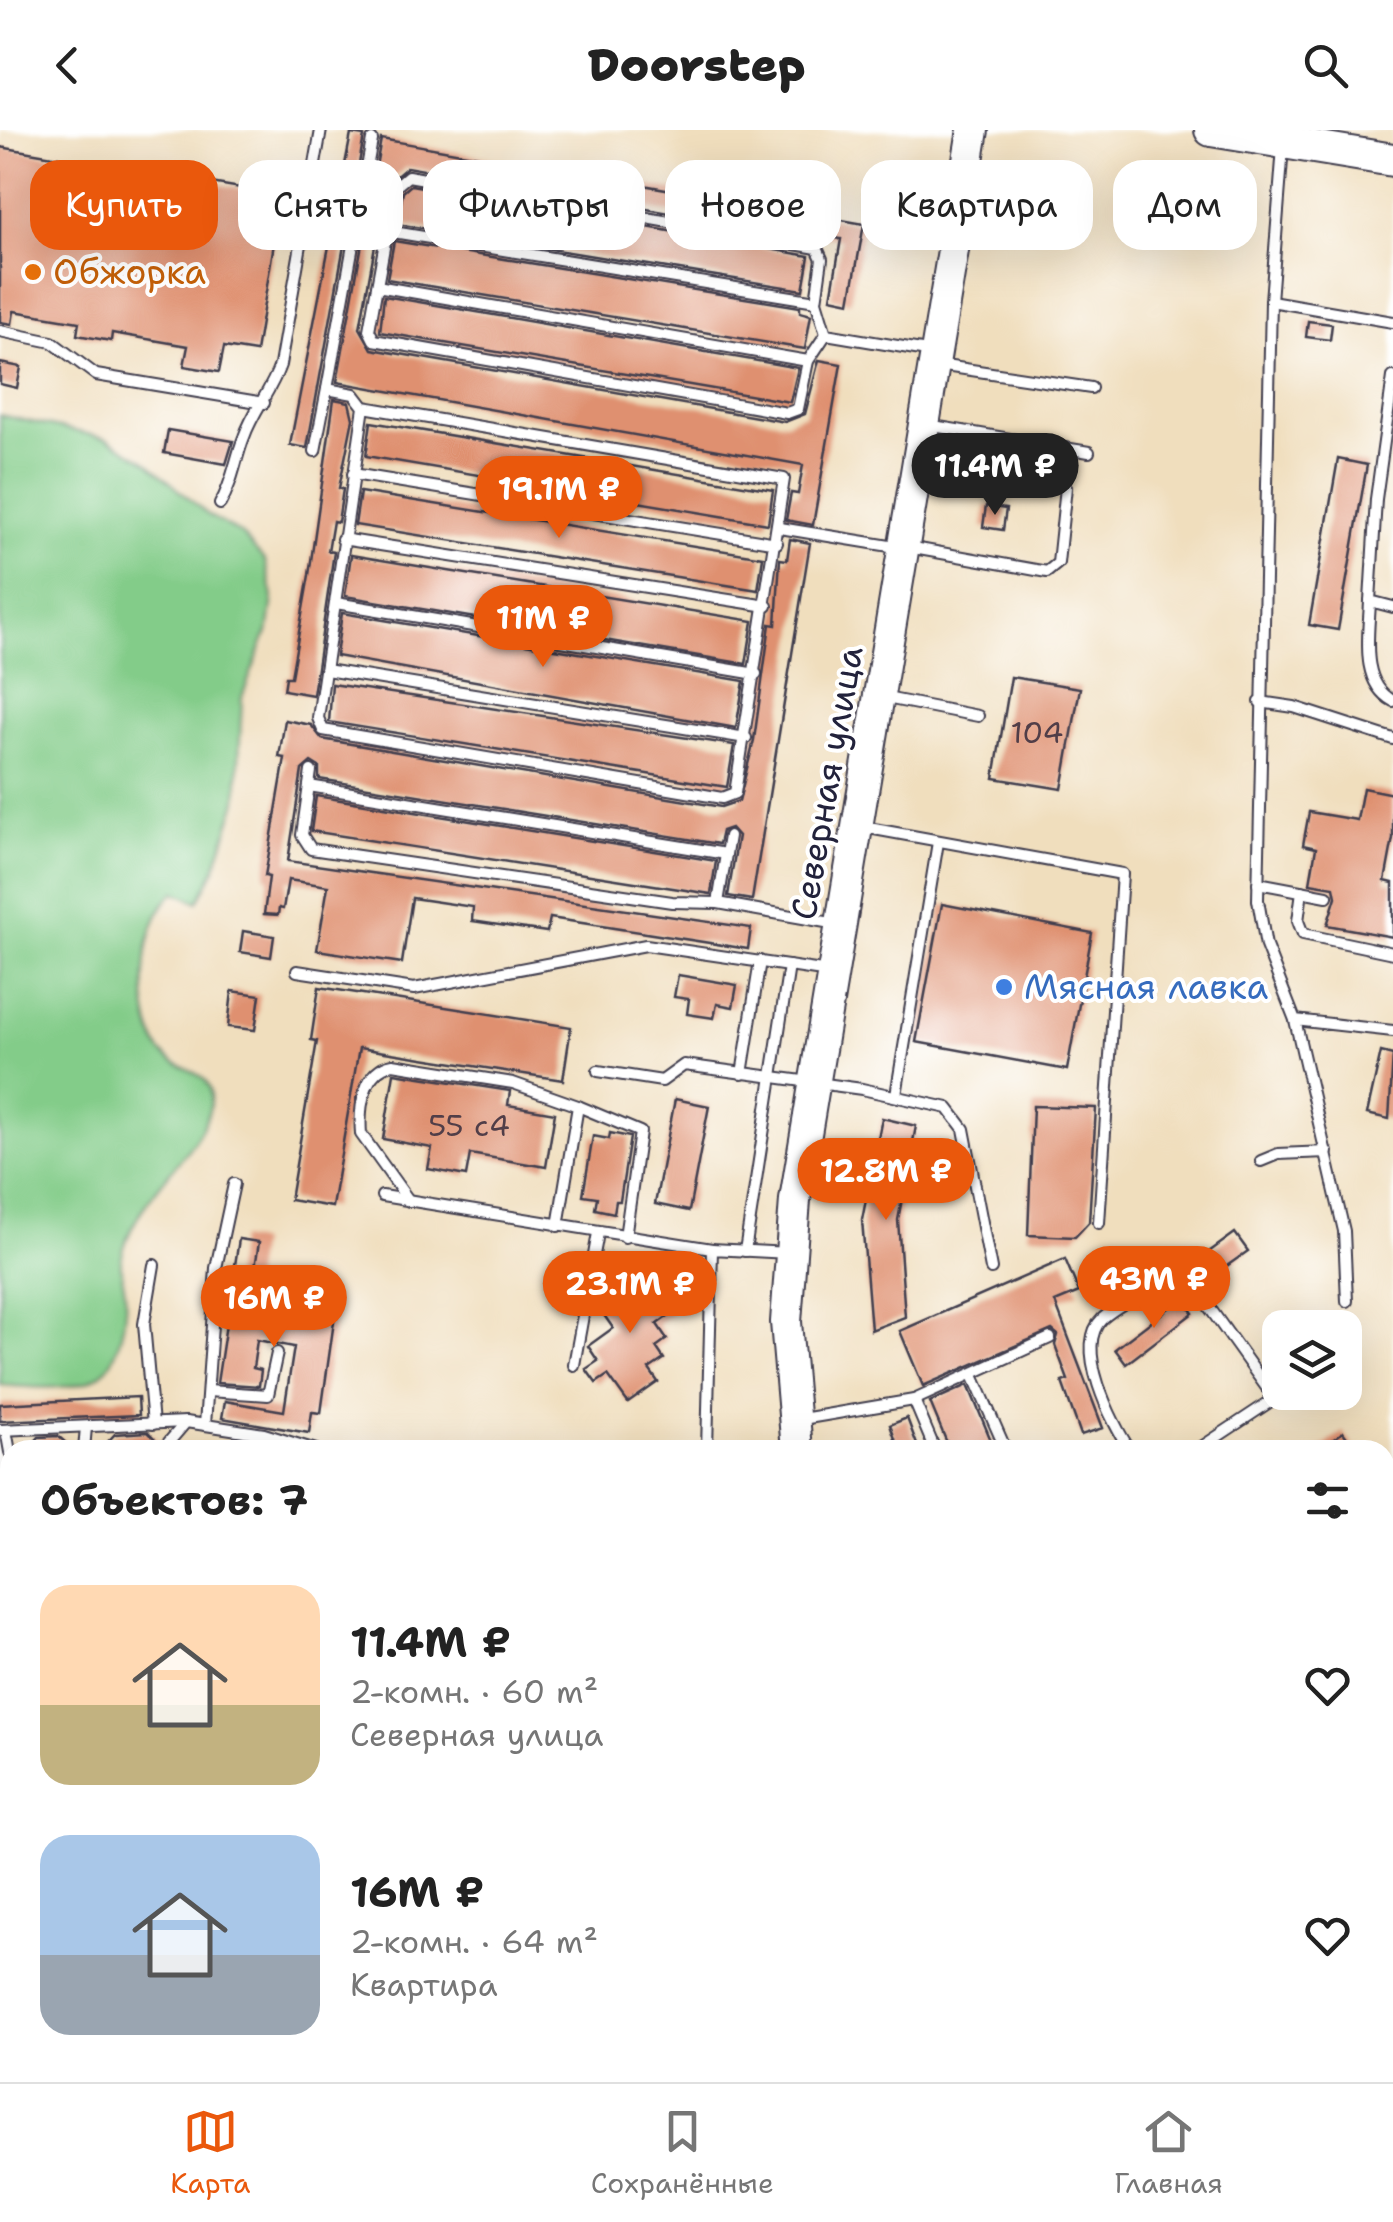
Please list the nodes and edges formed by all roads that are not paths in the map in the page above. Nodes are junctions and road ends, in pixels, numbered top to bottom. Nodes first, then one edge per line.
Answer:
1 (974, 130) edge
2 (1211, 130) edge
3 (320, 131) edge
4 (372, 140) dead end
5 (1284, 142) junction
6 (1393, 160) edge
7 (403, 180) edge
8 (403, 234) edge
9 (384, 250) edge
10 (377, 286) junction
11 (816, 301) junction
12 (1271, 301) junction
13 (1393, 322) edge
14 (0, 331) edge
15 (826, 334) junction
16 (938, 359) junction
17 (808, 361) junction
18 (1393, 377) edge
19 (1092, 388) dead end
20 (327, 390) junction
21 (264, 403) junction
22 (364, 406) junction
23 (927, 425) junction
24 (315, 451) dead end
25 (1089, 452) dead end
26 (921, 461) junction
27 (353, 474) junction
28 (220, 504) dead end
29 (780, 528) junction
30 (342, 538) junction
31 (778, 543) junction
32 (906, 548) junction
33 (1370, 600) junction
34 (336, 602) junction
35 (767, 606) junction
36 (1393, 606) edge
37 (326, 670) junction
38 (756, 674) junction
39 (880, 697) junction
40 (1393, 701) edge
41 (1260, 702) junction
42 (978, 716) dead end
43 (746, 738) junction
44 (1393, 739) edge
45 (312, 771) dead end
46 (309, 786) junction
47 (857, 826) junction
48 (729, 836) dead end
49 (938, 842) junction
50 (726, 854) junction
51 (1258, 883) junction
52 (1302, 892) junction
53 (1327, 896) dead end
54 (718, 903) junction
55 (841, 925) junction
56 (1393, 953) edge
57 (760, 961) junction
58 (789, 966) junction
59 (297, 970) dead end
60 (833, 972) junction
61 (1295, 1020) junction
62 (1393, 1031) edge
63 (598, 1071) dead end
64 (742, 1074) junction
65 (772, 1078) junction
66 (815, 1083) junction
67 (896, 1095) junction
68 (578, 1106) junction
69 (1328, 1152) junction
70 (1260, 1162) dead end
71 (234, 1184) dead end
72 (382, 1196) dead end
73 (409, 1201) junction
74 (1099, 1223) dead end
75 (558, 1226) junction
76 (598, 1234) junction
77 (625, 1237) junction
78 (712, 1249) junction
79 (744, 1251) junction
80 (790, 1254) junction
81 (154, 1264) dead end
82 (992, 1270) dead end
83 (1148, 1288) dead end
84 (1347, 1301) dead end
85 (1209, 1307) dead end
86 (1050, 1338) dead end
87 (277, 1353) dead end
88 (574, 1365) dead end
89 (972, 1375) junction
90 (208, 1390) junction
91 (914, 1400) junction
92 (186, 1422) junction
93 (153, 1424) junction
94 (206, 1425) junction
95 (86, 1427) junction
96 (3, 1430) edge
97 (795, 1435) edge
98 (85, 1440) edge
99 (171, 1440) edge
100 (284, 1440) edge
101 (707, 1440) edge
102 (931, 1440) edge
103 (1001, 1440) edge
104 (1125, 1440) edge
105 (1212, 1440) edge

1 - 16 main road, Северная улица
2 - 5 main road
3 - 21 lane
4 - 20 lane
5 - 6 main road
5 - 12 lane
7 - 11 lane
8 - 11 lane
9 - 10 lane
10 - 17 lane
10 - 17 lane
11 - 15 lane
12 - 13 lane
12 - 41 lane
14 - 21 lane
15 - 16 lane
15 - 17 lane
16 - 19 lane
16 - 23 main road, Северная улица
18 - 33 lane
20 - 22 lane
20 - 24 lane
21 - 28 lane
22 - 27 lane
22 - 29 lane
23 - 25 lane
23 - 26 main road, Северная улица
26 - 32 main road, Северная улица
26 - 32 lane
27 - 30 lane
27 - 31 lane
29 - 31 lane
29 - 32 lane
30 - 34 lane
30 - 35 lane
31 - 35 lane
32 - 39 main road, Северная улица
33 - 36 lane
33 - 40 lane
34 - 37 lane
34 - 38 lane
35 - 38 lane
37 - 43 lane
37 - 43 lane
38 - 43 lane
39 - 42 lane
39 - 47 main road, Северная улица
41 - 44 lane
41 - 51 lane
45 - 46 lane
46 - 50 lane
46 - 54 lane
47 - 49 lane
47 - 55 main road, Северная улица
48 - 50 lane
49 - 67 lane
49 - 74 lane
50 - 54 lane
51 - 52 lane
51 - 61 lane
52 - 53 lane
52 - 56 lane
54 - 55 lane
55 - 60 main road, Северная улица
57 - 58 lane
57 - 59 lane
57 - 64 lane
58 - 60 lane
58 - 65 lane
60 - 66 main road, Северная улица
61 - 62 lane
61 - 69 lane
63 - 64 lane
64 - 65 lane
65 - 66 lane
65 - 79 lane
66 - 67 lane
66 - 80 main road, Северная улица
67 - 82 lane
68 - 73 lane
68 - 75 lane
68 - 77 lane
69 - 70 lane
69 - 84 lane
71 - 90 lane
72 - 73 lane
73 - 75 lane
75 - 76 lane
76 - 77 lane
76 - 88 lane
77 - 78 lane
78 - 79 lane
78 - 101 lane
79 - 80 lane
80 - 97 main road, Северная улица
81 - 93 lane
83 - 104 lane
85 - 105 lane
86 - 89 lane
87 - 90 lane
89 - 91 lane
89 - 103 lane
90 - 94 lane
91 - 97 lane
91 - 102 lane
92 - 93 lane
92 - 94 lane
92 - 99 lane
93 - 95 lane
94 - 100 lane
95 - 96 lane
95 - 98 lane

